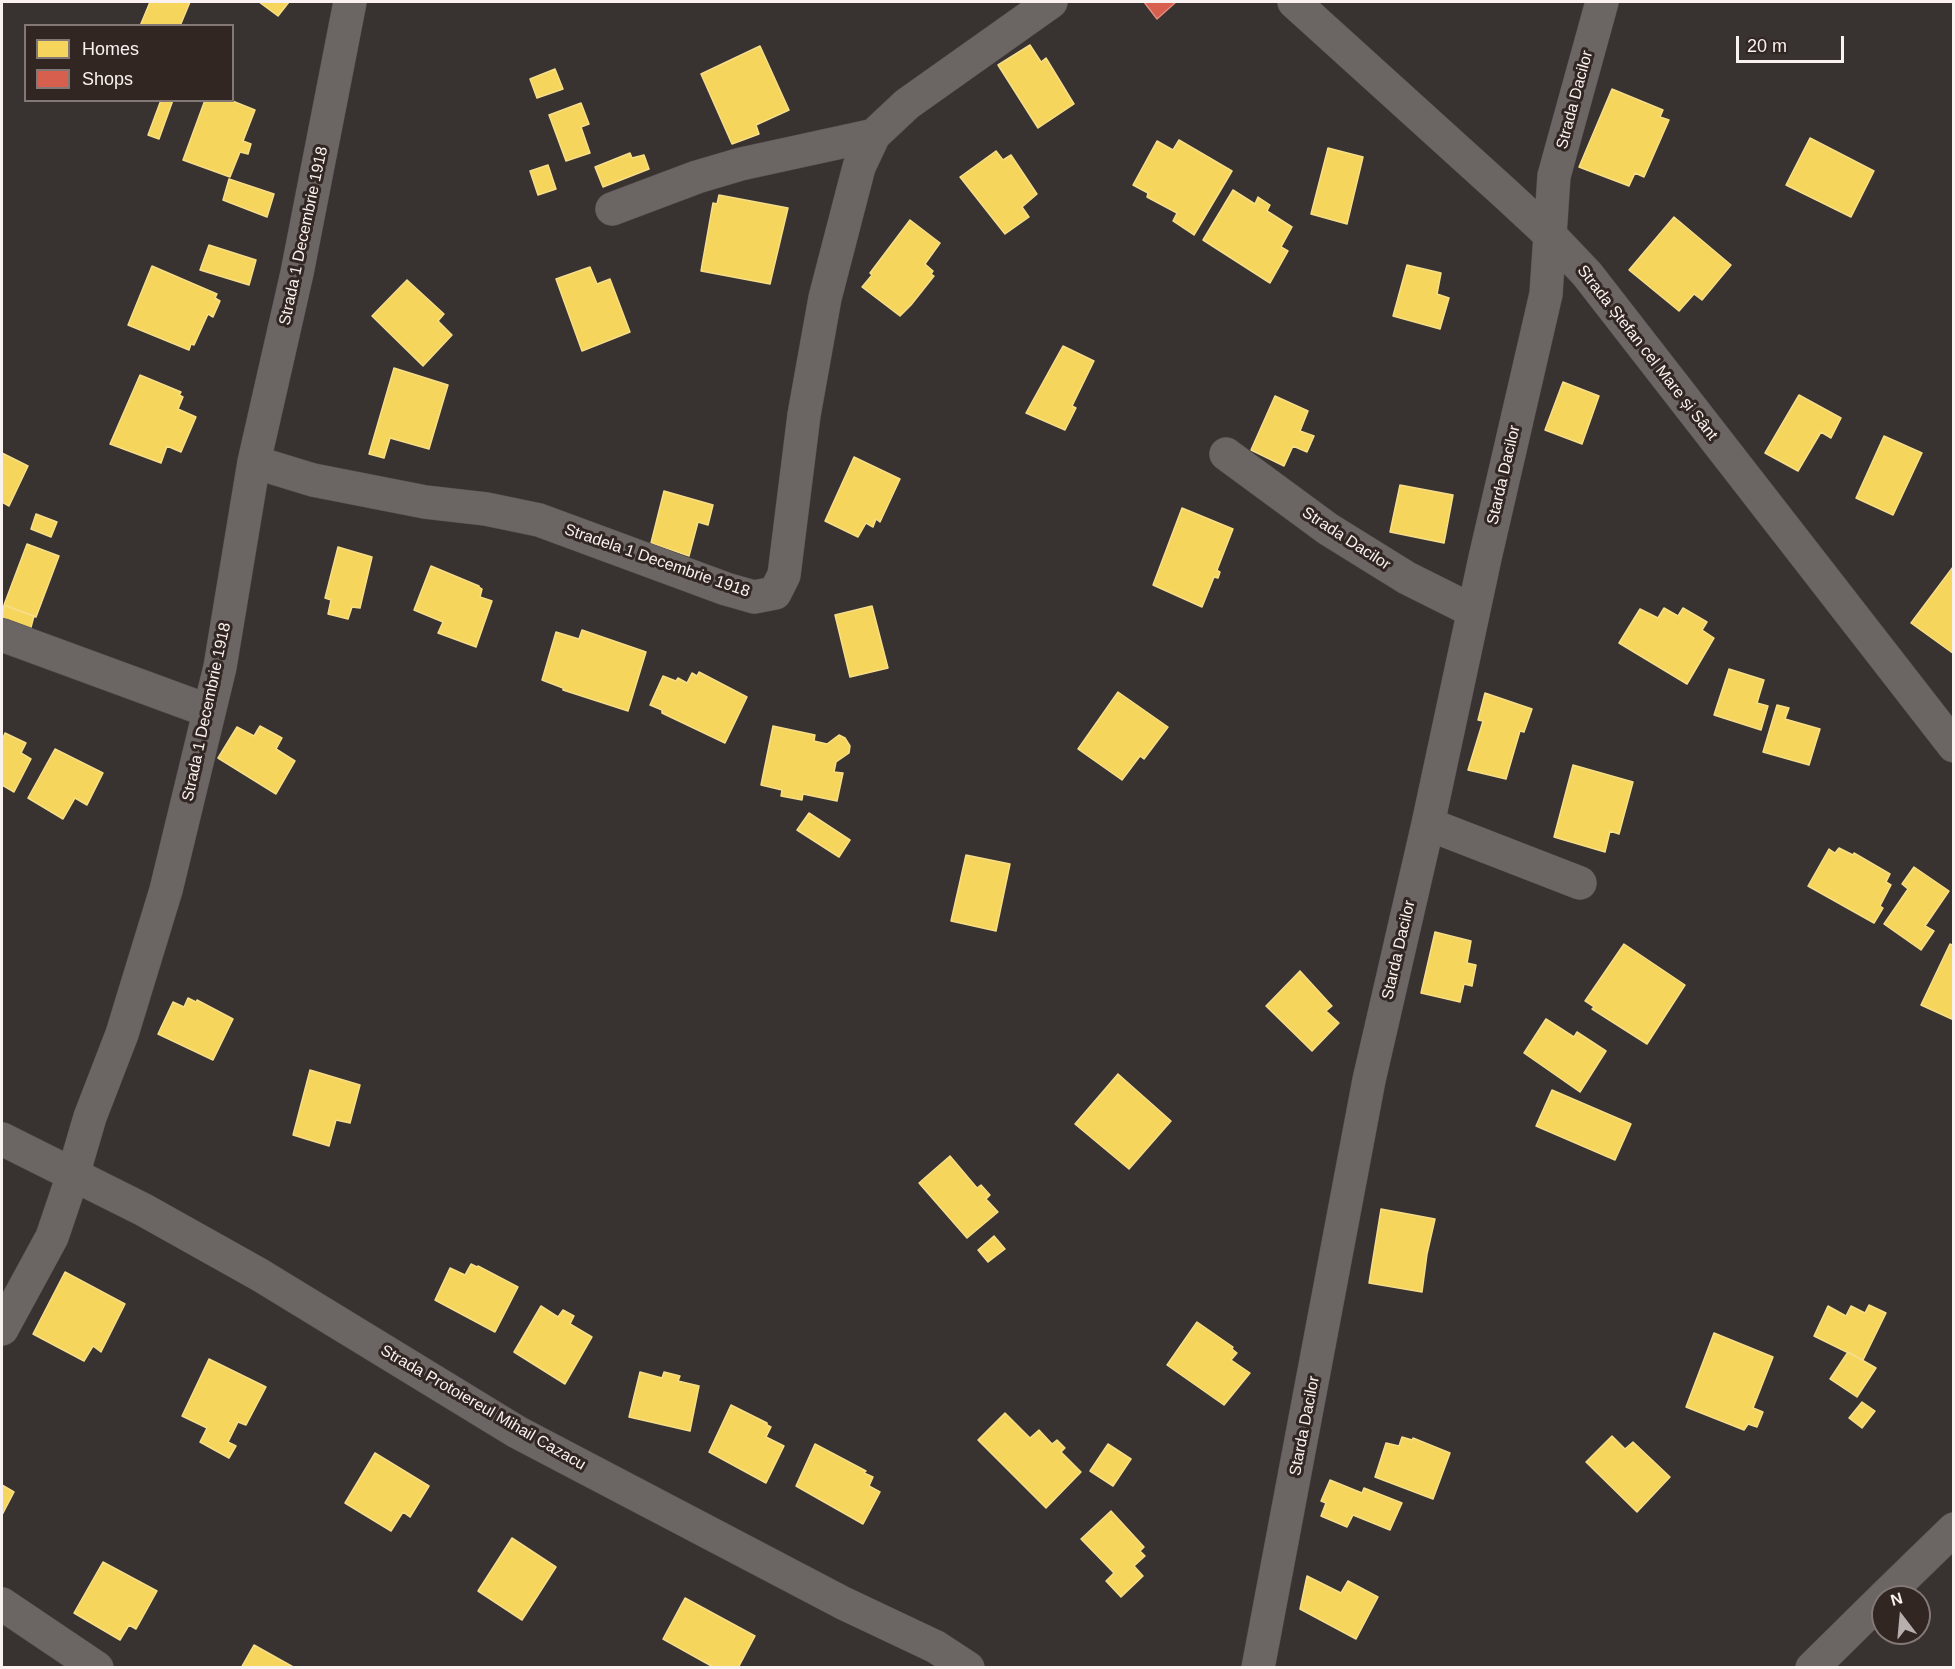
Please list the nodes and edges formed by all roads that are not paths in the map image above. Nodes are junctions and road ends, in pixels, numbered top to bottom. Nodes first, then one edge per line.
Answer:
1 (350, 2) edge
2 (1051, 2) edge
3 (1294, 2) edge
4 (1602, 2) edge
5 (874, 135) junction
6 (612, 209) dead end
7 (1549, 234) junction
8 (1226, 454) dead end
9 (254, 462) junction
10 (1473, 612) junction
11 (2, 634) edge
12 (209, 711) junction
13 (1953, 746) edge
14 (1428, 824) junction
15 (1580, 883) dead end
16 (2, 1139) edge
17 (73, 1175) junction
18 (2, 1329) edge
19 (1953, 1528) edge
20 (1896, 1585) edge
21 (2, 1604) edge
22 (1871, 1610) edge
23 (97, 1668) edge
24 (968, 1668) edge
25 (1258, 1668) edge
26 (1812, 1668) edge

1 - 9 street, Strada 1 Decembrie 1918
2 - 5 street, Stradela 1 Decembrie 1918
3 - 7 street, Strada Ștefan cel Mare și Sânt
4 - 7 street, Strada Dacilor
5 - 6 street
5 - 9 street, Stradela 1 Decembrie 1918
7 - 10 street, Starda Dacilor
7 - 13 street, Strada Ștefan cel Mare și Sânt
8 - 10 street, Strada Dacilor
9 - 12 street, Strada 1 Decembrie 1918
10 - 14 street, Starda Dacilor
11 - 12 street
12 - 17 street, Strada 1 Decembrie 1918
14 - 15 street
14 - 25 street, Starda Dacilor
16 - 17 street, Strada Protoiereul Mihail Cazacu
17 - 18 street, Strada 1 Decembrie 1918
17 - 24 street, Strada Protoiereul Mihail Cazacu
19 - 20 street
21 - 23 street
22 - 26 street

